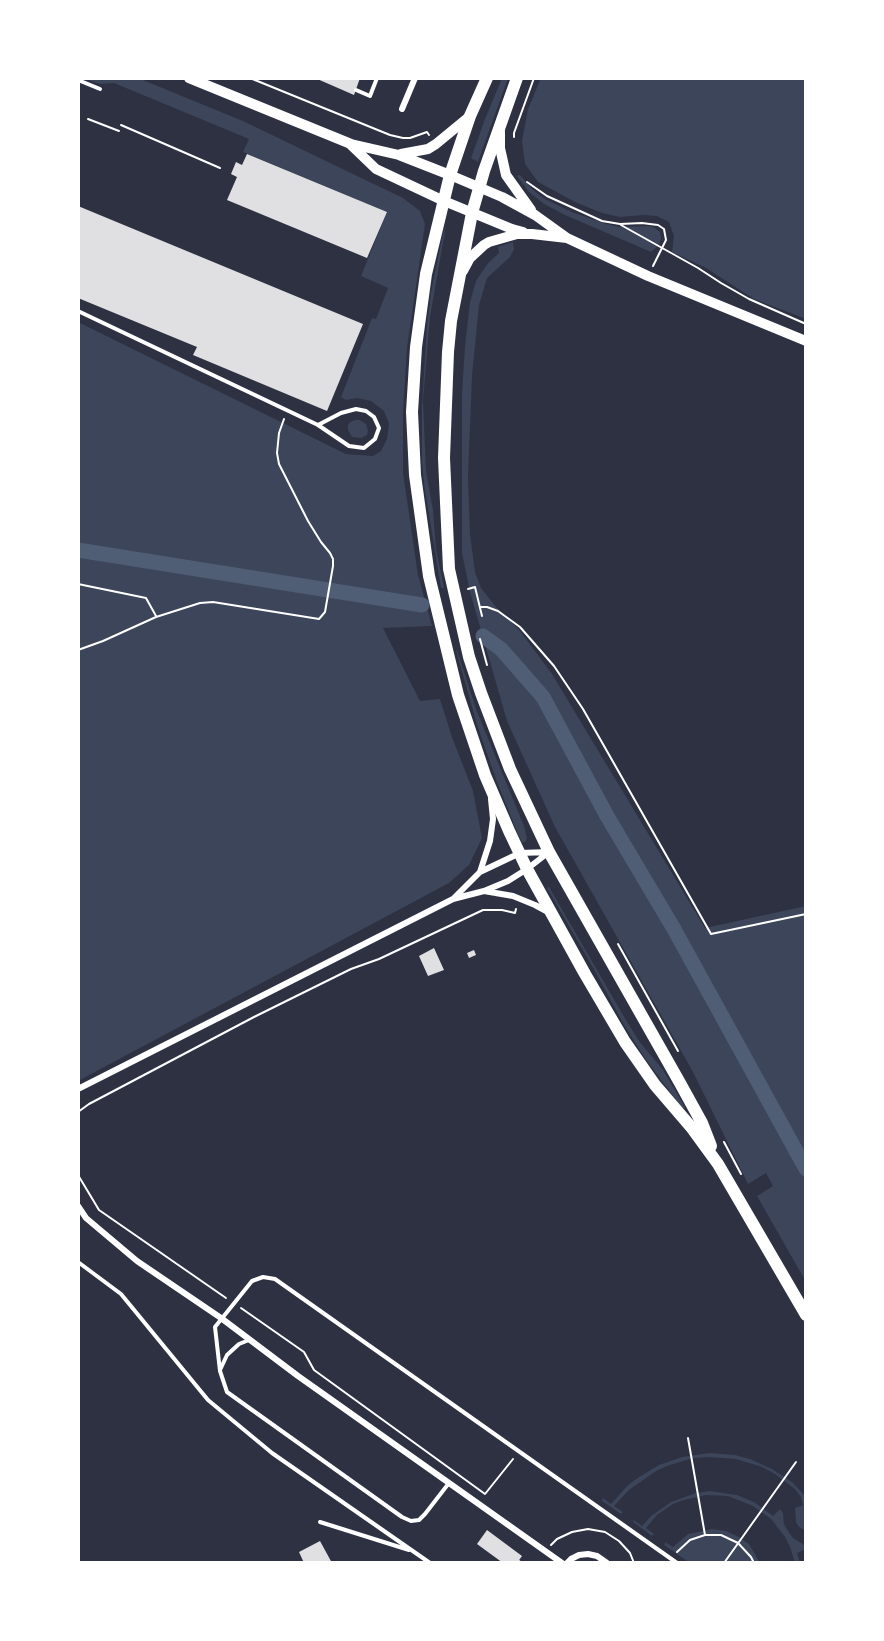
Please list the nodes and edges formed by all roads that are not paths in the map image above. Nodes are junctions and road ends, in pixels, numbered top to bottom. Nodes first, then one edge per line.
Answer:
1 (189, 78) edge
2 (377, 78) edge
3 (415, 78) edge
4 (487, 78) edge
5 (517, 78) edge
6 (78, 80) edge
7 (100, 89) dead end
8 (356, 90) dead end
9 (402, 109) dead end
10 (470, 116) junction
11 (500, 123) junction
12 (351, 144) junction
13 (399, 155) junction
14 (450, 175) junction
15 (479, 188) junction
16 (444, 201) junction
17 (472, 213) junction
18 (535, 215) junction
19 (532, 234) junction
20 (567, 238) junction
21 (459, 279) junction
22 (78, 311) edge
23 (806, 341) edge
24 (318, 425) junction
25 (490, 788) junction
26 (549, 852) junction
27 (520, 854) junction
28 (527, 869) junction
29 (480, 872) junction
30 (484, 891) junction
31 (453, 899) junction
32 (552, 915) junction
33 (78, 1089) edge
34 (718, 1164) junction
35 (78, 1206) edge
36 (78, 1262) edge
37 (806, 1315) edge
38 (221, 1318) junction
39 (250, 1339) junction
40 (220, 1371) junction
41 (449, 1483) junction
42 (320, 1521) dead end
43 (412, 1551) junction
44 (430, 1563) edge
45 (562, 1563) edge
46 (567, 1563) edge
47 (607, 1563) edge
48 (677, 1563) edge

1 - 12 main road
2 - 8 lane
3 - 9 street
4 - 10 main road
5 - 11 main road
6 - 7 lane
10 - 13 main road
10 - 14 main road
11 - 15 main road
11 - 18 main road
12 - 13 main road
12 - 16 main road
13 - 14 main road
14 - 15 main road
14 - 16 main road
15 - 17 main road
15 - 18 main road
16 - 17 main road
16 - 25 main road
17 - 19 main road
17 - 21 main road
18 - 20 main road
19 - 20 main road
19 - 21 main road
20 - 23 main road
21 - 26 main road
22 - 24 lane
24 - 24 lane
25 - 27 main road
25 - 29 street
26 - 27 street
26 - 28 street
26 - 34 main road
27 - 28 main road
27 - 29 street
28 - 30 street
28 - 32 main road
29 - 31 street
30 - 31 street
30 - 32 street
31 - 33 street
32 - 34 main road
34 - 37 main road
35 - 38 street
36 - 43 lane
38 - 39 street
38 - 40 lane
38 - 48 lane
39 - 40 lane
39 - 41 street
40 - 41 lane
41 - 45 street
42 - 43 lane
43 - 44 lane
46 - 47 street

